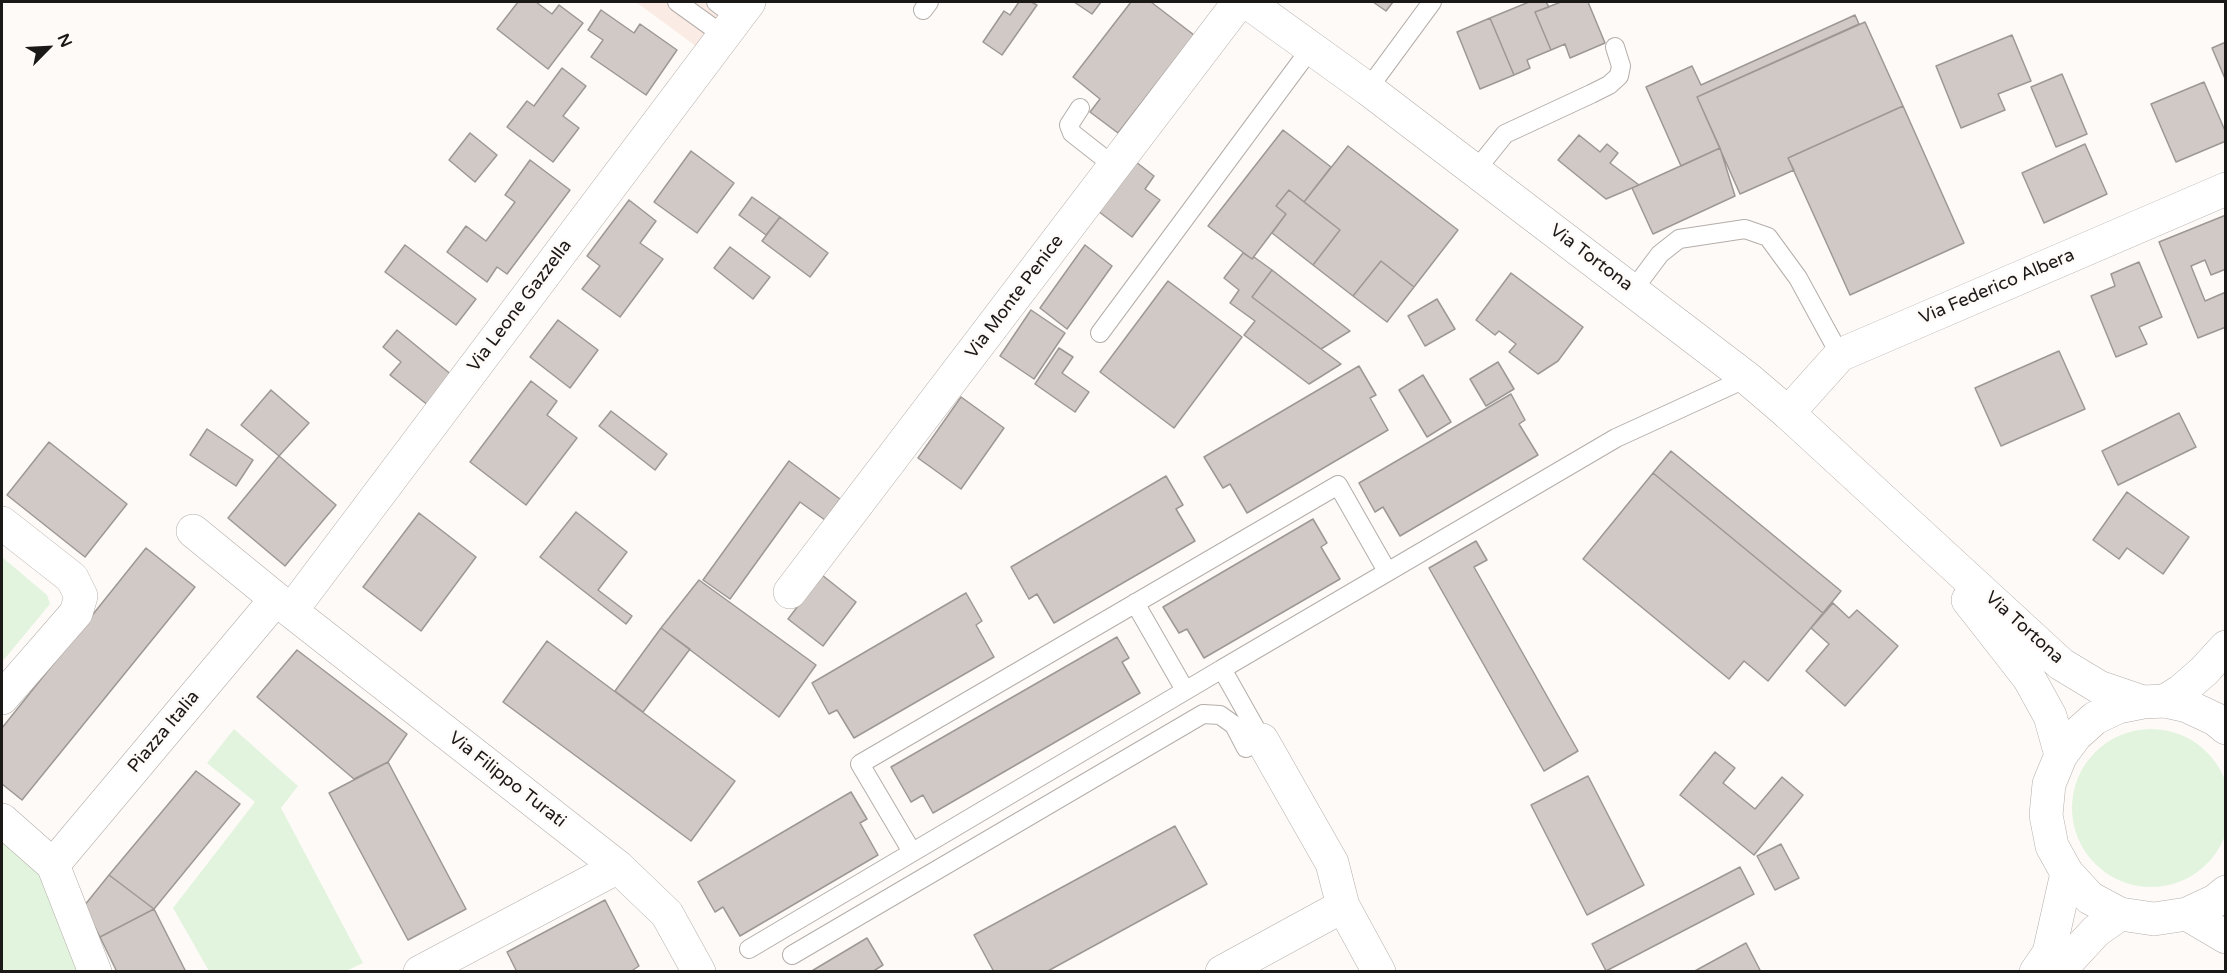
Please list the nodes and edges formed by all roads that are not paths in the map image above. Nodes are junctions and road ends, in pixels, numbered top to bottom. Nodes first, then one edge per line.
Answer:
1 (677, 2) edge
2 (1239, 2) edge
3 (1247, 2) edge
4 (1432, 2) edge
5 (731, 14) edge
6 (1615, 47) dead end
7 (1311, 48) junction
8 (1368, 89) junction
9 (1080, 108) dead end
10 (1114, 166) junction
11 (1476, 170) junction
12 (2226, 189) edge
13 (1633, 290) junction
14 (1100, 333) dead end
15 (1840, 355) junction
16 (1747, 378) junction
17 (1788, 413) junction
18 (2, 524) edge
19 (193, 531) dead end
20 (1918, 534) junction
21 (1387, 571) junction
22 (790, 592) dead end
23 (1135, 603) junction
24 (283, 605) junction
25 (2226, 647) edge
26 (1222, 669) junction
27 (1185, 690) junction
28 (2, 698) edge
29 (2154, 701) junction
30 (2226, 728) edge
31 (1262, 740) junction
32 (2061, 755) junction
33 (2, 820) edge
34 (912, 852) junction
35 (53, 866) junction
36 (618, 867) junction
37 (2067, 873) junction
38 (2226, 892) edge
39 (1344, 906) junction
40 (2120, 914) junction
41 (2187, 914) junction
42 (2226, 937) edge
43 (750, 949) dead end
44 (792, 955) dead end
45 (95, 972) edge
46 (420, 972) edge
47 (699, 972) edge
48 (1222, 972) edge
49 (1379, 972) edge
50 (2036, 972) edge
51 (2058, 972) edge

1 - 5 lane
2 - 10 street, Via Monte Penice
3 - 7 street, Via Tortona
4 - 8 lane
5 - 24 street, Via Leone Gazzella
6 - 11 lane
7 - 8 street, Via Tortona
7 - 14 lane
8 - 11 street, Via Tortona
9 - 10 lane
10 - 22 street, Via Monte Penice
11 - 13 street, Via Tortona
12 - 15 street, Via Federico Albera
13 - 15 lane
13 - 16 street, Via Tortona
15 - 17 street, Via Federico Albera
16 - 17 street, Via Tortona
16 - 21 lane
17 - 20 street, Via Tortona
18 - 28 street
19 - 24 street, Via Filippo Turati
20 - 29 street, Via Tortona
20 - 32 street, Via Tortona
21 - 23 lane
21 - 26 lane
23 - 27 lane
23 - 34 lane
24 - 35 street, Piazza Italia
24 - 36 street, Via Filippo Turati
25 - 29 street
26 - 27 lane
26 - 31 lane
27 - 34 lane
29 - 30 street, Via Tortona
29 - 32 street
31 - 39 street
31 - 44 lane
32 - 37 street
33 - 35 street
34 - 43 lane
35 - 45 street
36 - 46 street
36 - 47 street, Via Filippo Turati
37 - 40 street
37 - 50 street
38 - 41 street
39 - 48 street
39 - 49 street
40 - 41 street
40 - 51 street
41 - 42 street

